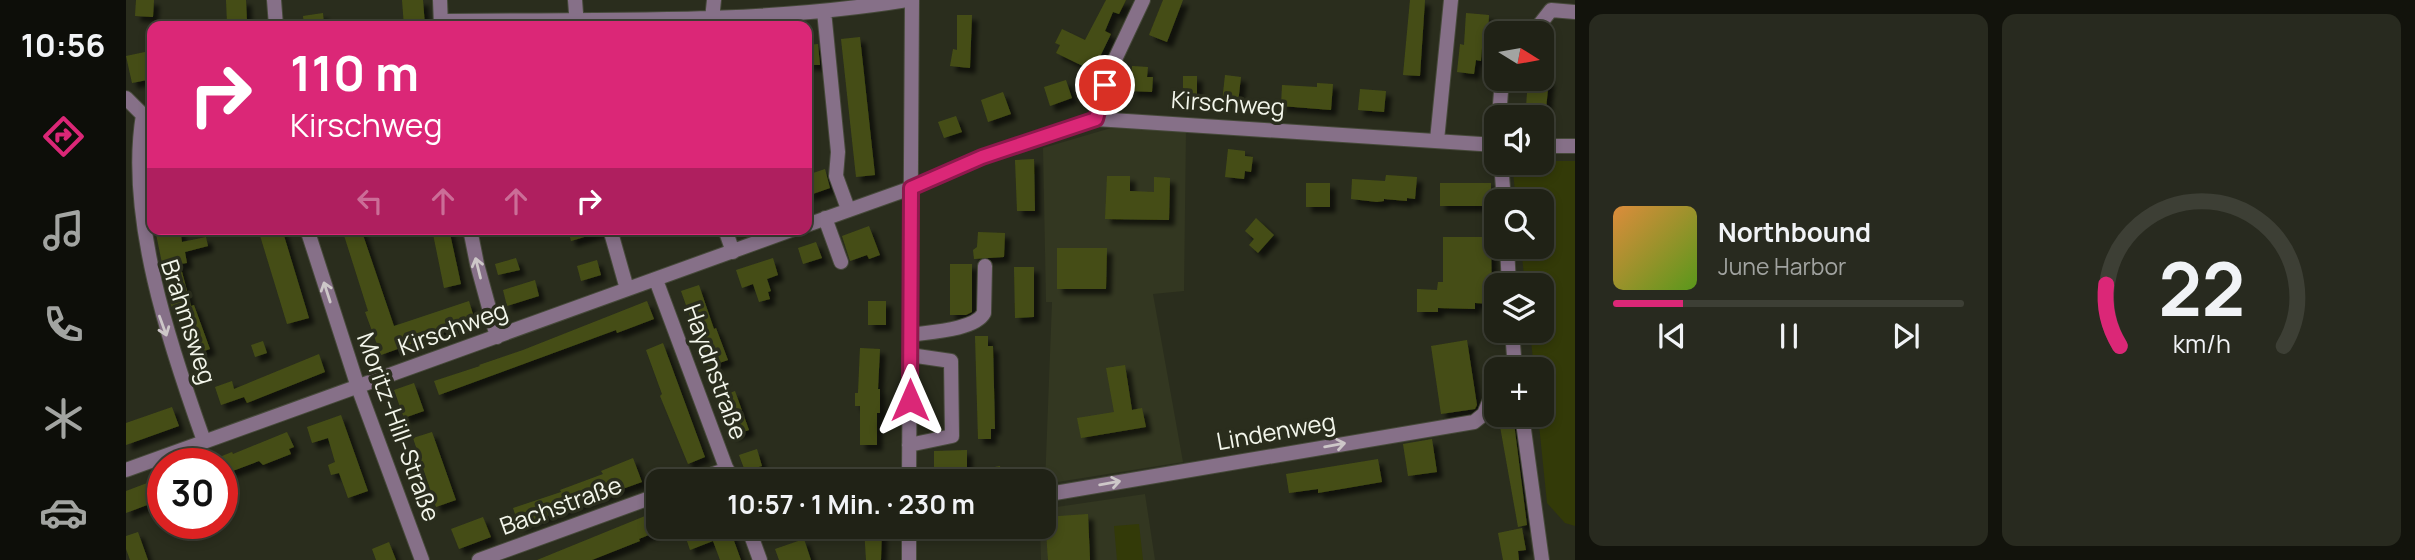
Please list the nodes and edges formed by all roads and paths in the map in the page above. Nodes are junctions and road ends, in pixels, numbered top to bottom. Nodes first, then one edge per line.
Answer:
1 (274, 0) edge
2 (440, 0) edge
3 (575, 0) edge
4 (714, 0) edge
5 (910, 0) edge
6 (1143, 0) edge
7 (1451, 0) edge
8 (824, 11) junction
9 (1575, 12) edge
10 (712, 19) junction
11 (276, 21) edge
12 (441, 21) edge
13 (577, 21) edge
14 (644, 21) edge
15 (1542, 21) edge
16 (126, 98) edge
17 (147, 116) edge
18 (1096, 119) junction
19 (1437, 140) junction
20 (1484, 144) edge
21 (1554, 146) edge
22 (1575, 146) edge
23 (911, 188) junction
24 (848, 209) junction
25 (825, 218) junction
26 (812, 223) edge
27 (309, 235) edge
28 (472, 235) edge
29 (612, 235) edge
30 (727, 235) edge
31 (778, 235) edge
32 (733, 252) junction
33 (841, 262) dead end
34 (985, 266) dead end
35 (656, 279) junction
36 (627, 289) junction
37 (910, 335) junction
38 (497, 337) junction
39 (910, 355) junction
40 (358, 387) junction
41 (1484, 414) edge
42 (1524, 427) edge
43 (204, 441) junction
44 (909, 445) junction
45 (727, 469) edge
46 (909, 469) edge
47 (126, 470) edge
48 (1056, 493) edge
49 (646, 499) edge
50 (752, 539) edge
51 (909, 539) edge
52 (422, 560) edge
53 (479, 560) edge
54 (760, 560) edge
55 (909, 560) edge
56 (1542, 560) edge

1 - 11 street
2 - 12 street
3 - 13 street
4 - 10 street
5 - 8 street
5 - 23 street
6 - 18 street
7 - 19 street
8 - 10 street
8 - 24 street
9 - 15 street
10 - 14 street
16 - 17 street, Brahmsweg
17 -> 43 street, Brahmsweg
18 - 19 street, Kirschweg
18 - 23 street, Kirschweg
19 - 20 street, Kirschweg
21 - 22 street
23 - 24 street, Kirschweg
23 - 37 street
24 - 25 street, Kirschweg
25 - 26 street, Kirschweg
25 - 33 street
40 -> 27 street, Moritz-Hill-Straße
38 -> 28 street
29 - 36 street
30 - 32 street
31 - 32 street, Kirschweg
32 - 35 street, Kirschweg
34 - 37 street
35 - 36 street, Kirschweg
35 - 45 street, Haydnstraße
36 - 38 street, Kirschweg
37 - 39 street
38 - 40 street, Kirschweg
39 - 44 street
39 - 44 street
40 - 43 street, Kirschweg
40 - 52 street, Moritz-Hill-Straße
48 -> 41 street, Lindenweg
42 - 56 street
43 - 47 street, Kirschweg
44 - 46 street
49 - 53 street, Bachstraße
50 - 54 street
51 - 55 street

